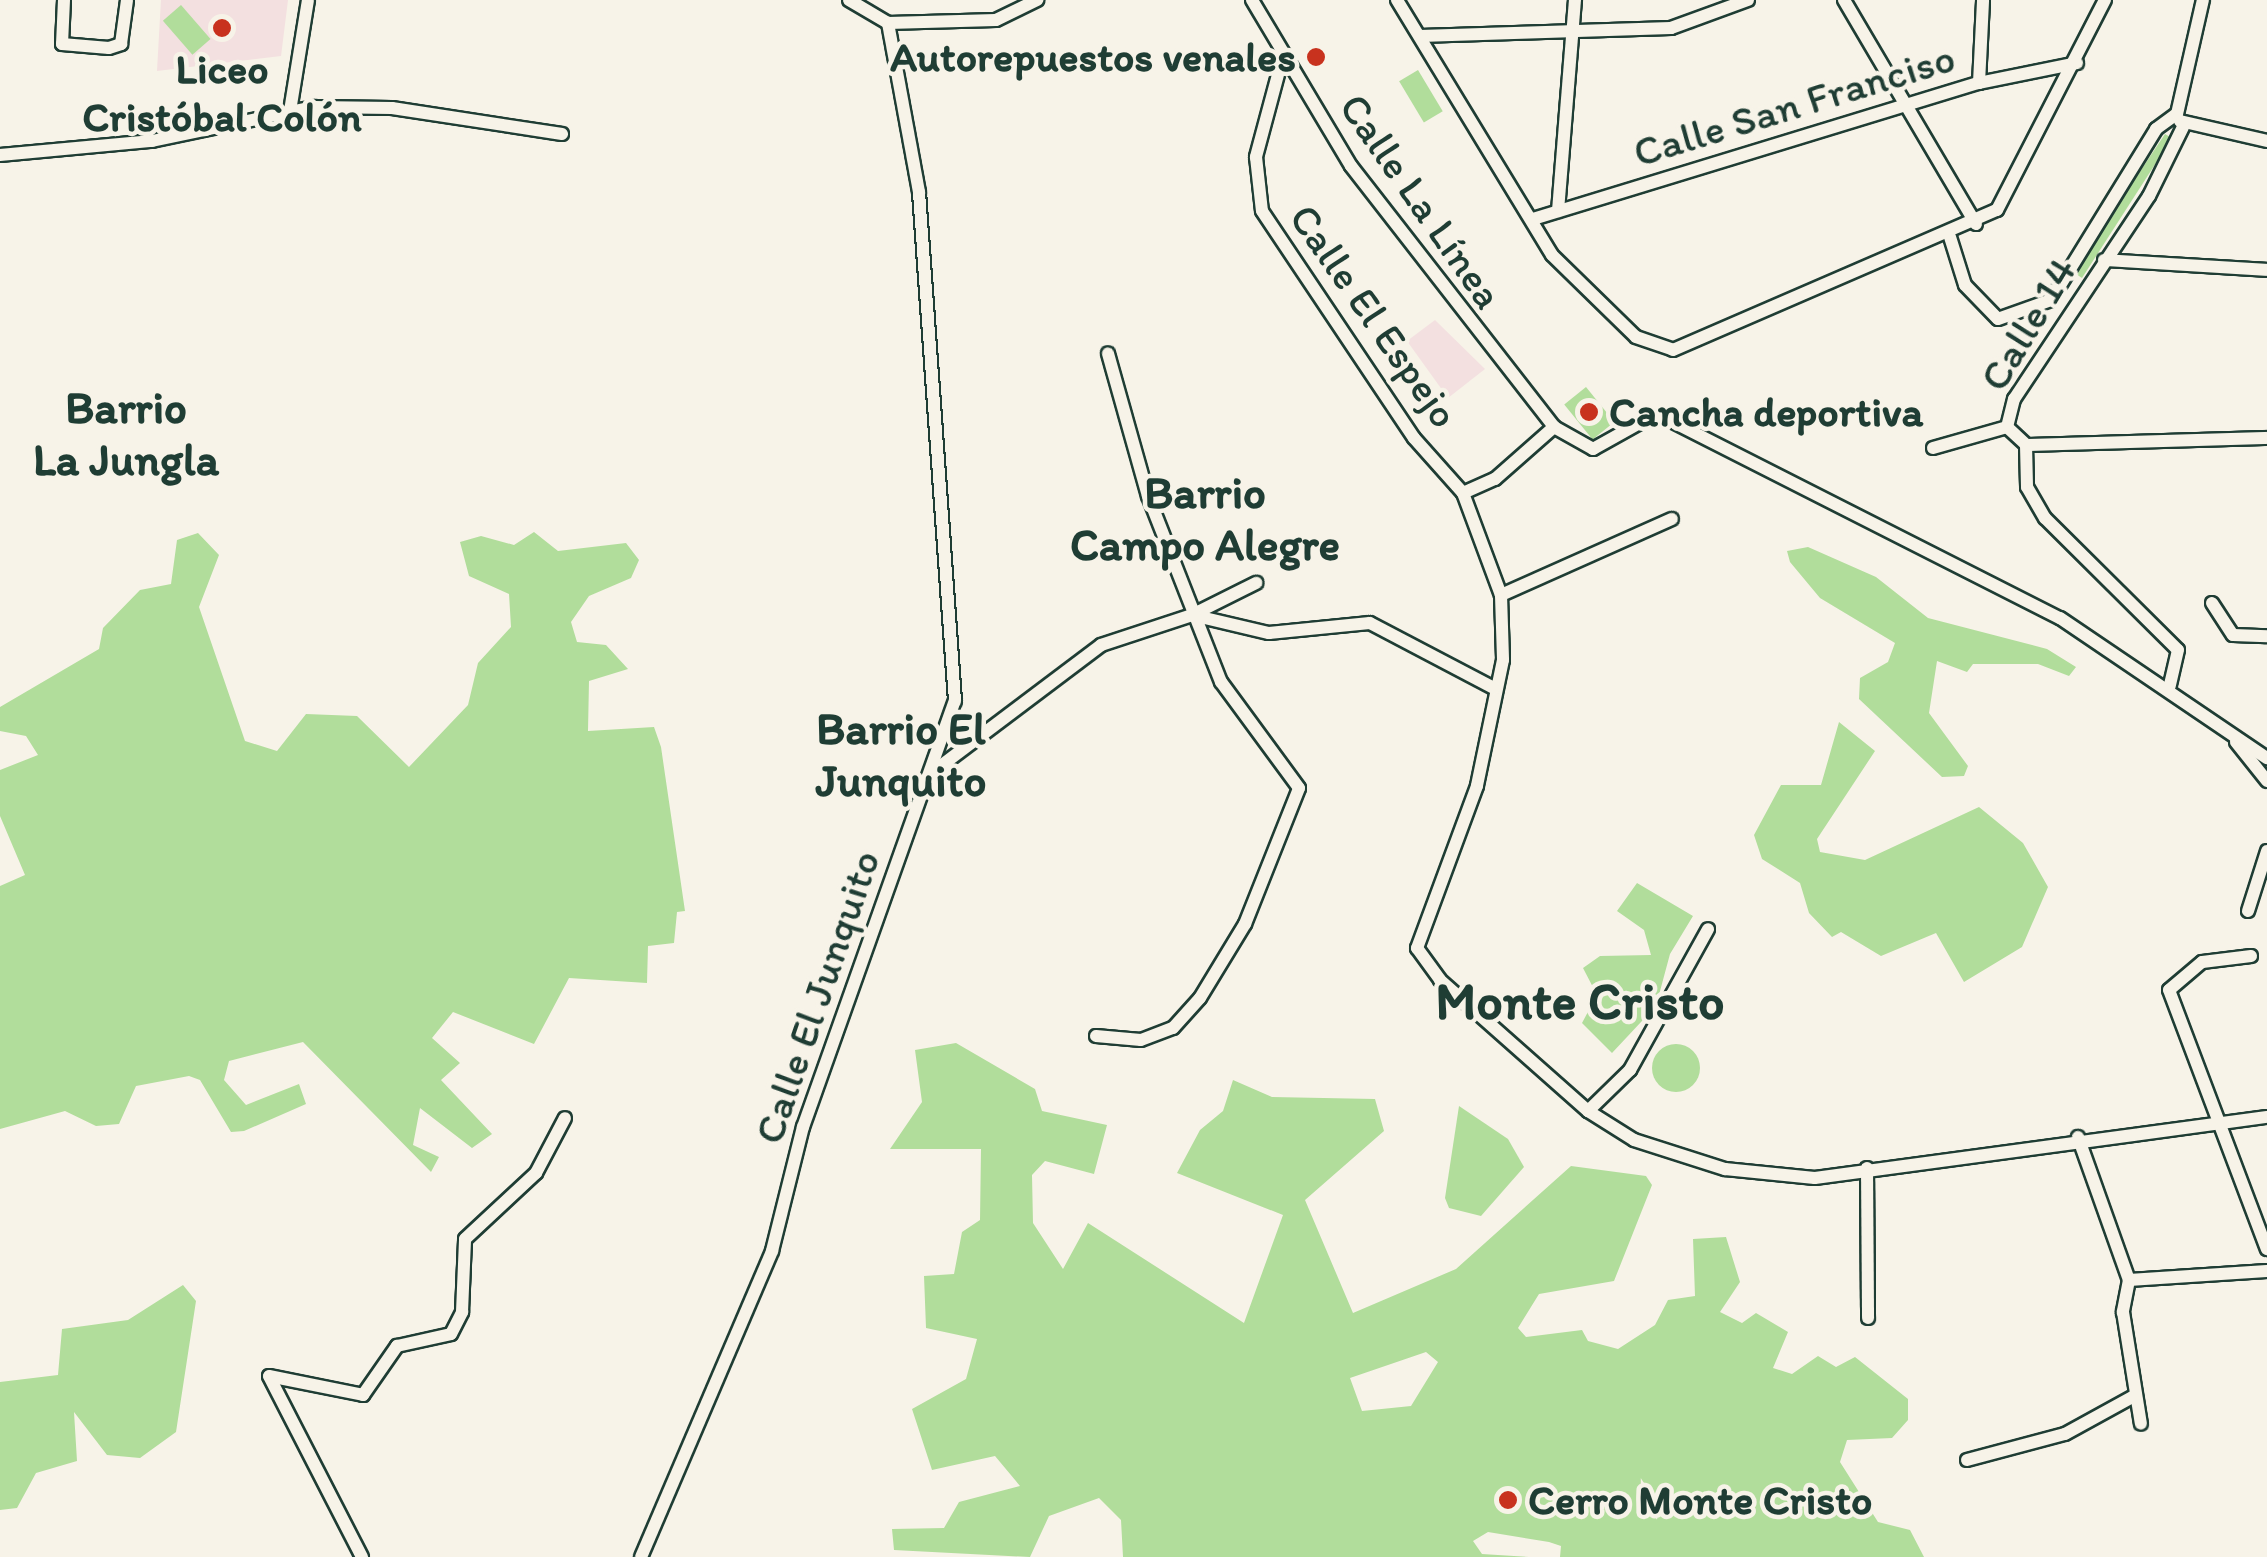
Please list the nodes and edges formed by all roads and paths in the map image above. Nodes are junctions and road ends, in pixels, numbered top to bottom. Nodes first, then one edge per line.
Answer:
1 (64, 0) edge
2 (127, 0) edge
3 (308, 0) edge
4 (849, 0) edge
5 (1037, 0) edge
6 (1252, 0) edge
7 (1397, 0) edge
8 (1575, 0) edge
9 (1748, 0) edge
10 (1844, 0) edge
11 (1983, 0) edge
12 (2105, 0) edge
13 (2203, 0) edge
14 (888, 23) junction
15 (1572, 30) junction
16 (1420, 36) junction
17 (1283, 56) junction
18 (2076, 62) junction
19 (1979, 82) junction
20 (1906, 105) junction
21 (290, 111) junction
22 (2180, 121) junction
23 (562, 134) dead end
24 (2267, 141) edge
25 (0, 155) edge
26 (1558, 210) junction
27 (1533, 219) junction
28 (1976, 224) junction
29 (1950, 237) junction
30 (2104, 260) junction
31 (2267, 270) edge
32 (1108, 354) dead end
33 (1554, 427) junction
34 (2007, 428) junction
35 (2267, 438) edge
36 (2026, 445) junction
37 (1933, 448) dead end
38 (1463, 493) junction
39 (1672, 519) dead end
40 (1256, 583) dead end
41 (1501, 595) junction
42 (2212, 603) dead end
43 (1192, 615) junction
44 (2267, 636) edge
45 (2170, 686) junction
46 (1494, 688) junction
47 (2236, 742) junction
48 (2267, 758) edge
49 (934, 771) junction
50 (2267, 781) edge
51 (2267, 851) edge
52 (2248, 911) dead end
53 (1708, 928) dead end
54 (2251, 956) dead end
55 (1096, 1036) dead end
56 (1588, 1111) junction
57 (2267, 1117) edge
58 (566, 1118) dead end
59 (2215, 1122) junction
60 (2078, 1137) junction
61 (1867, 1168) junction
62 (2267, 1249) edge
63 (2267, 1270) edge
64 (2129, 1280) junction
65 (1868, 1318) dead end
66 (2136, 1395) junction
67 (2141, 1424) dead end
68 (1967, 1460) dead end
69 (362, 1557) edge
70 (641, 1557) edge

1 - 2 street
3 - 21 street
4 - 14 street
5 - 14 street
6 - 17 street, Calle La Línea
7 - 16 street
8 - 15 street
9 - 15 street
10 - 20 street
11 - 19 street
12 - 18 street
13 - 22 street
14 - 49 street, Calle El Junquito
15 - 16 street
15 - 26 street
16 - 27 street
17 - 33 street, Calle La Línea
17 - 38 street, Calle El Espejo
18 - 19 street, Calle San Franciso
18 - 28 street
19 - 20 street, Calle San Franciso
20 - 26 street, Calle San Franciso
20 - 28 street
21 - 23 street
21 - 25 street
22 - 24 street
22 - 29 street
22 - 30 street, Calle 14
26 - 27 street, Calle San Franciso
27 - 29 street
28 - 29 street
30 - 31 street
30 - 34 street, Calle 14
32 - 43 street
33 - 38 street
33 - 45 street
34 - 36 street, Calle 14
34 - 37 street
35 - 36 street, Calle 14
36 - 45 street
38 - 41 street, Calle El Espejo
39 - 41 street
40 - 43 street
41 - 46 street
42 - 44 street
43 - 46 street
43 - 49 street
43 - 55 street
45 - 47 street
46 - 56 street
47 - 48 street
47 - 50 street
49 - 70 street, Calle El Junquito
51 - 52 street
53 - 56 street
54 - 59 street
56 - 61 street
57 - 59 street
58 - 69 street
59 - 60 street
59 - 62 street
60 - 61 street
60 - 64 street
61 - 65 street
63 - 64 street
64 - 66 street
66 - 67 street
66 - 68 street

